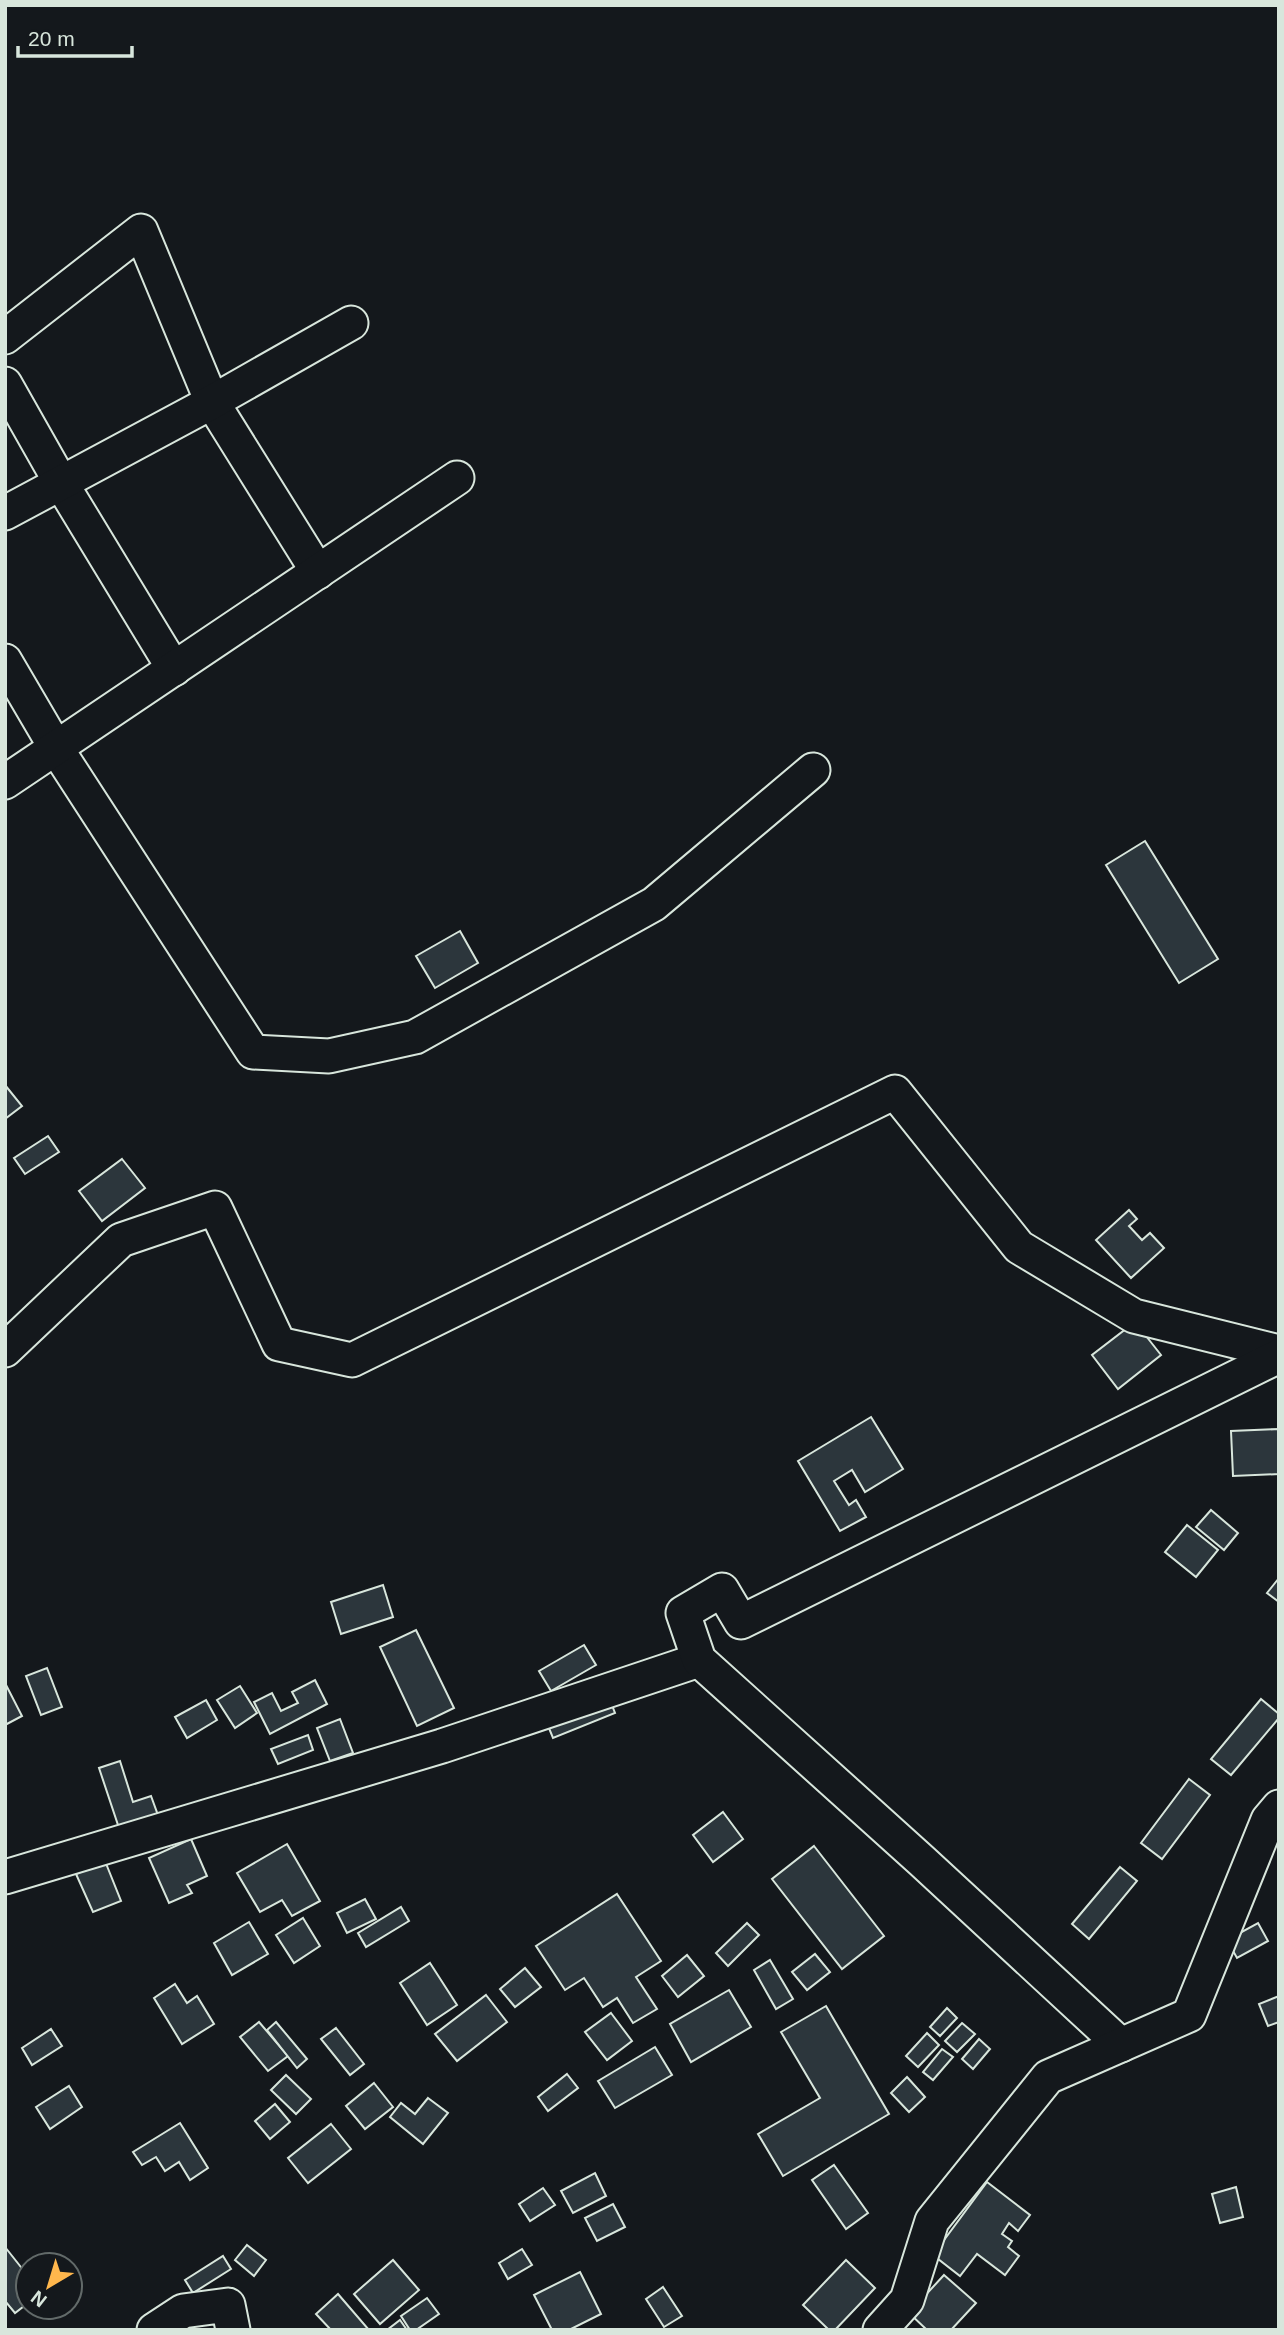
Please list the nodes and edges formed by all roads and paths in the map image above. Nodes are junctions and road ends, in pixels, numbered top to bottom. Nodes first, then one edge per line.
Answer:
1 (351, 323) dead end
2 (5, 337) edge
3 (5, 384) edge
4 (212, 401) junction
5 (457, 478) dead end
6 (61, 483) junction
7 (5, 513) edge
8 (318, 572) junction
9 (5, 661) edge
10 (174, 669) junction
11 (56, 748) junction
12 (813, 771) dead end
13 (5, 782) edge
14 (5, 1350) edge
15 (1279, 1354) edge
16 (699, 1660) junction
17 (1279, 1807) edge
18 (5, 1877) edge
19 (1121, 2045) junction
20 (155, 2330) edge
21 (233, 2330) edge
22 (880, 2330) edge

1 - 4 street
2 - 4 street
3 - 6 street
4 - 6 street
4 - 8 street
5 - 8 street
6 - 7 street
6 - 10 street
8 - 10 street
9 - 11 street
10 - 11 street
11 - 12 street
11 - 13 street
14 - 15 street
15 - 16 street
16 - 18 street
16 - 19 street
17 - 19 street
19 - 22 street
20 - 21 street

